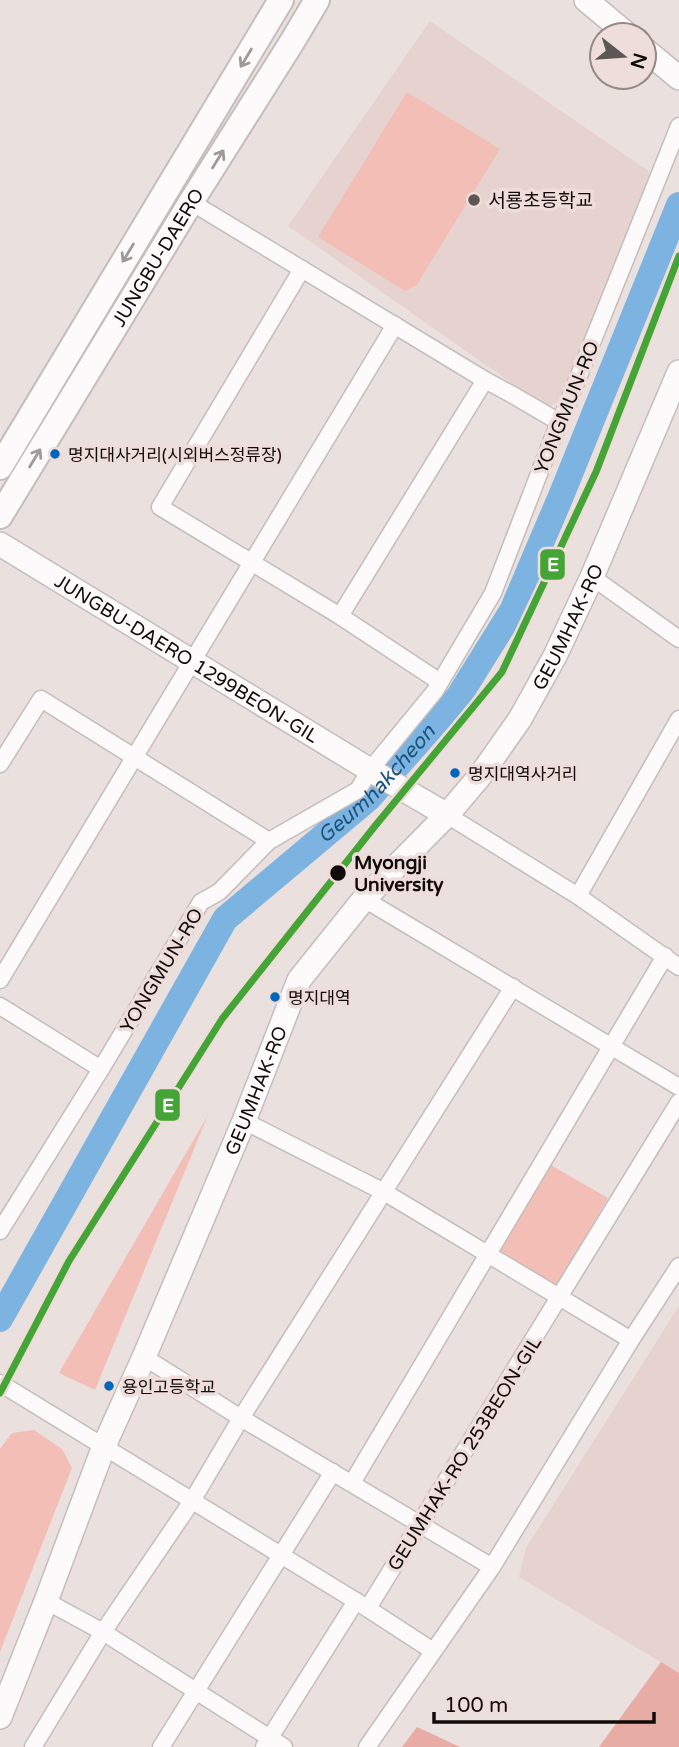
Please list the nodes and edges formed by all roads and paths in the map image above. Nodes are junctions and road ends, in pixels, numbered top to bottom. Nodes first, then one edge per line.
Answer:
1 (281, 0) edge
2 (317, 0) edge
3 (586, 0) edge
4 (611, 21) edge
5 (658, 61) edge
6 (679, 78) edge
7 (679, 126) edge
8 (191, 202) junction
9 (302, 269) junction
10 (395, 325) junction
11 (679, 372) edge
12 (485, 380) junction
13 (559, 422) junction
14 (0, 467) edge
15 (0, 516) edge
16 (0, 544) edge
17 (252, 562) junction
18 (592, 577) junction
19 (340, 616) junction
20 (679, 639) edge
21 (192, 662) junction
22 (440, 682) junction
23 (679, 719) edge
24 (134, 755) junction
25 (0, 764) edge
26 (372, 771) junction
27 (438, 810) junction
28 (270, 841) junction
29 (578, 896) junction
30 (363, 899) junction
31 (665, 957) junction
32 (679, 967) edge
33 (0, 980) edge
34 (513, 987) junction
35 (0, 1006) edge
36 (611, 1047) junction
37 (101, 1069) junction
38 (679, 1087) edge
39 (679, 1102) edge
40 (244, 1121) junction
41 (384, 1192) junction
42 (0, 1231) edge
43 (488, 1254) junction
44 (679, 1266) edge
45 (559, 1297) junction
46 (631, 1340) junction
47 (144, 1357) junction
48 (0, 1383) edge
49 (241, 1418) junction
50 (104, 1446) junction
51 (333, 1472) junction
52 (352, 1483) junction
53 (192, 1501) junction
54 (420, 1524) junction
55 (281, 1556) junction
56 (492, 1567) junction
57 (46, 1601) junction
58 (362, 1605) junction
59 (103, 1632) junction
60 (433, 1651) junction
61 (196, 1691) junction
62 (0, 1717) edge
63 (267, 1742) edge
64 (33, 1747) edge
65 (161, 1747) edge
66 (285, 1747) edge
67 (368, 1747) edge

1 -> 14 main road, JUNGBU-DAERO
8 -> 2 main road, JUNGBU-DAERO
3 - 4 main road
5 - 6 main road
7 - 13 street, YONGMUN-RO
8 - 9 street
15 -> 8 main road, JUNGBU-DAERO
9 - 10 street
9 - 17 street
10 - 12 street
10 - 17 street
11 - 18 main road, GEUMHAK-RO
12 - 13 street
12 - 19 street
13 - 22 street, YONGMUN-RO
16 - 21 main road, JUNGBU-DAERO 1299BEON-GIL
17 - 19 street
17 - 21 street
18 - 20 street
18 - 27 main road, GEUMHAK-RO
19 - 22 street
21 - 24 street
21 - 26 main road, JUNGBU-DAERO 1299BEON-GIL
22 - 26 street, YONGMUN-RO
23 - 29 street
24 - 25 street
24 - 28 street
24 - 33 street
26 - 27 main road, JUNGBU-DAERO 1299BEON-GIL
26 - 28 street, YONGMUN-RO
27 - 29 street
27 - 30 main road, GEUMHAK-RO
28 - 37 street, YONGMUN-RO
29 - 31 street
30 - 34 street
30 - 40 main road, GEUMHAK-RO
31 - 32 street
31 - 36 street
34 - 36 street
34 - 41 street
35 - 37 street
36 - 38 street
36 - 43 street
37 - 42 street, YONGMUN-RO
39 - 45 street, GEUMHAK-RO 253BEON-GIL
40 - 41 street
40 - 47 main road, GEUMHAK-RO
41 - 43 street
41 - 49 street
43 - 45 street
43 - 52 street
44 - 46 street
45 - 46 street
45 - 54 street, GEUMHAK-RO 253BEON-GIL
46 - 56 street
47 - 49 street
47 - 50 main road, GEUMHAK-RO
48 - 50 street
49 - 51 street
49 - 53 street
50 - 53 street
50 - 57 main road, GEUMHAK-RO
51 - 52 street
51 - 55 street
52 - 54 street
53 - 55 street
53 - 59 street
54 - 56 street
54 - 58 street, GEUMHAK-RO 253BEON-GIL
55 - 58 street
55 - 61 street
56 - 60 street
57 - 59 street
57 - 62 main road, GEUMHAK-RO
58 - 60 street
58 - 63 street, GEUMHAK-RO 253BEON-GIL
59 - 61 street
59 - 64 street
60 - 67 street
61 - 63 street
61 - 65 street
63 - 66 street

